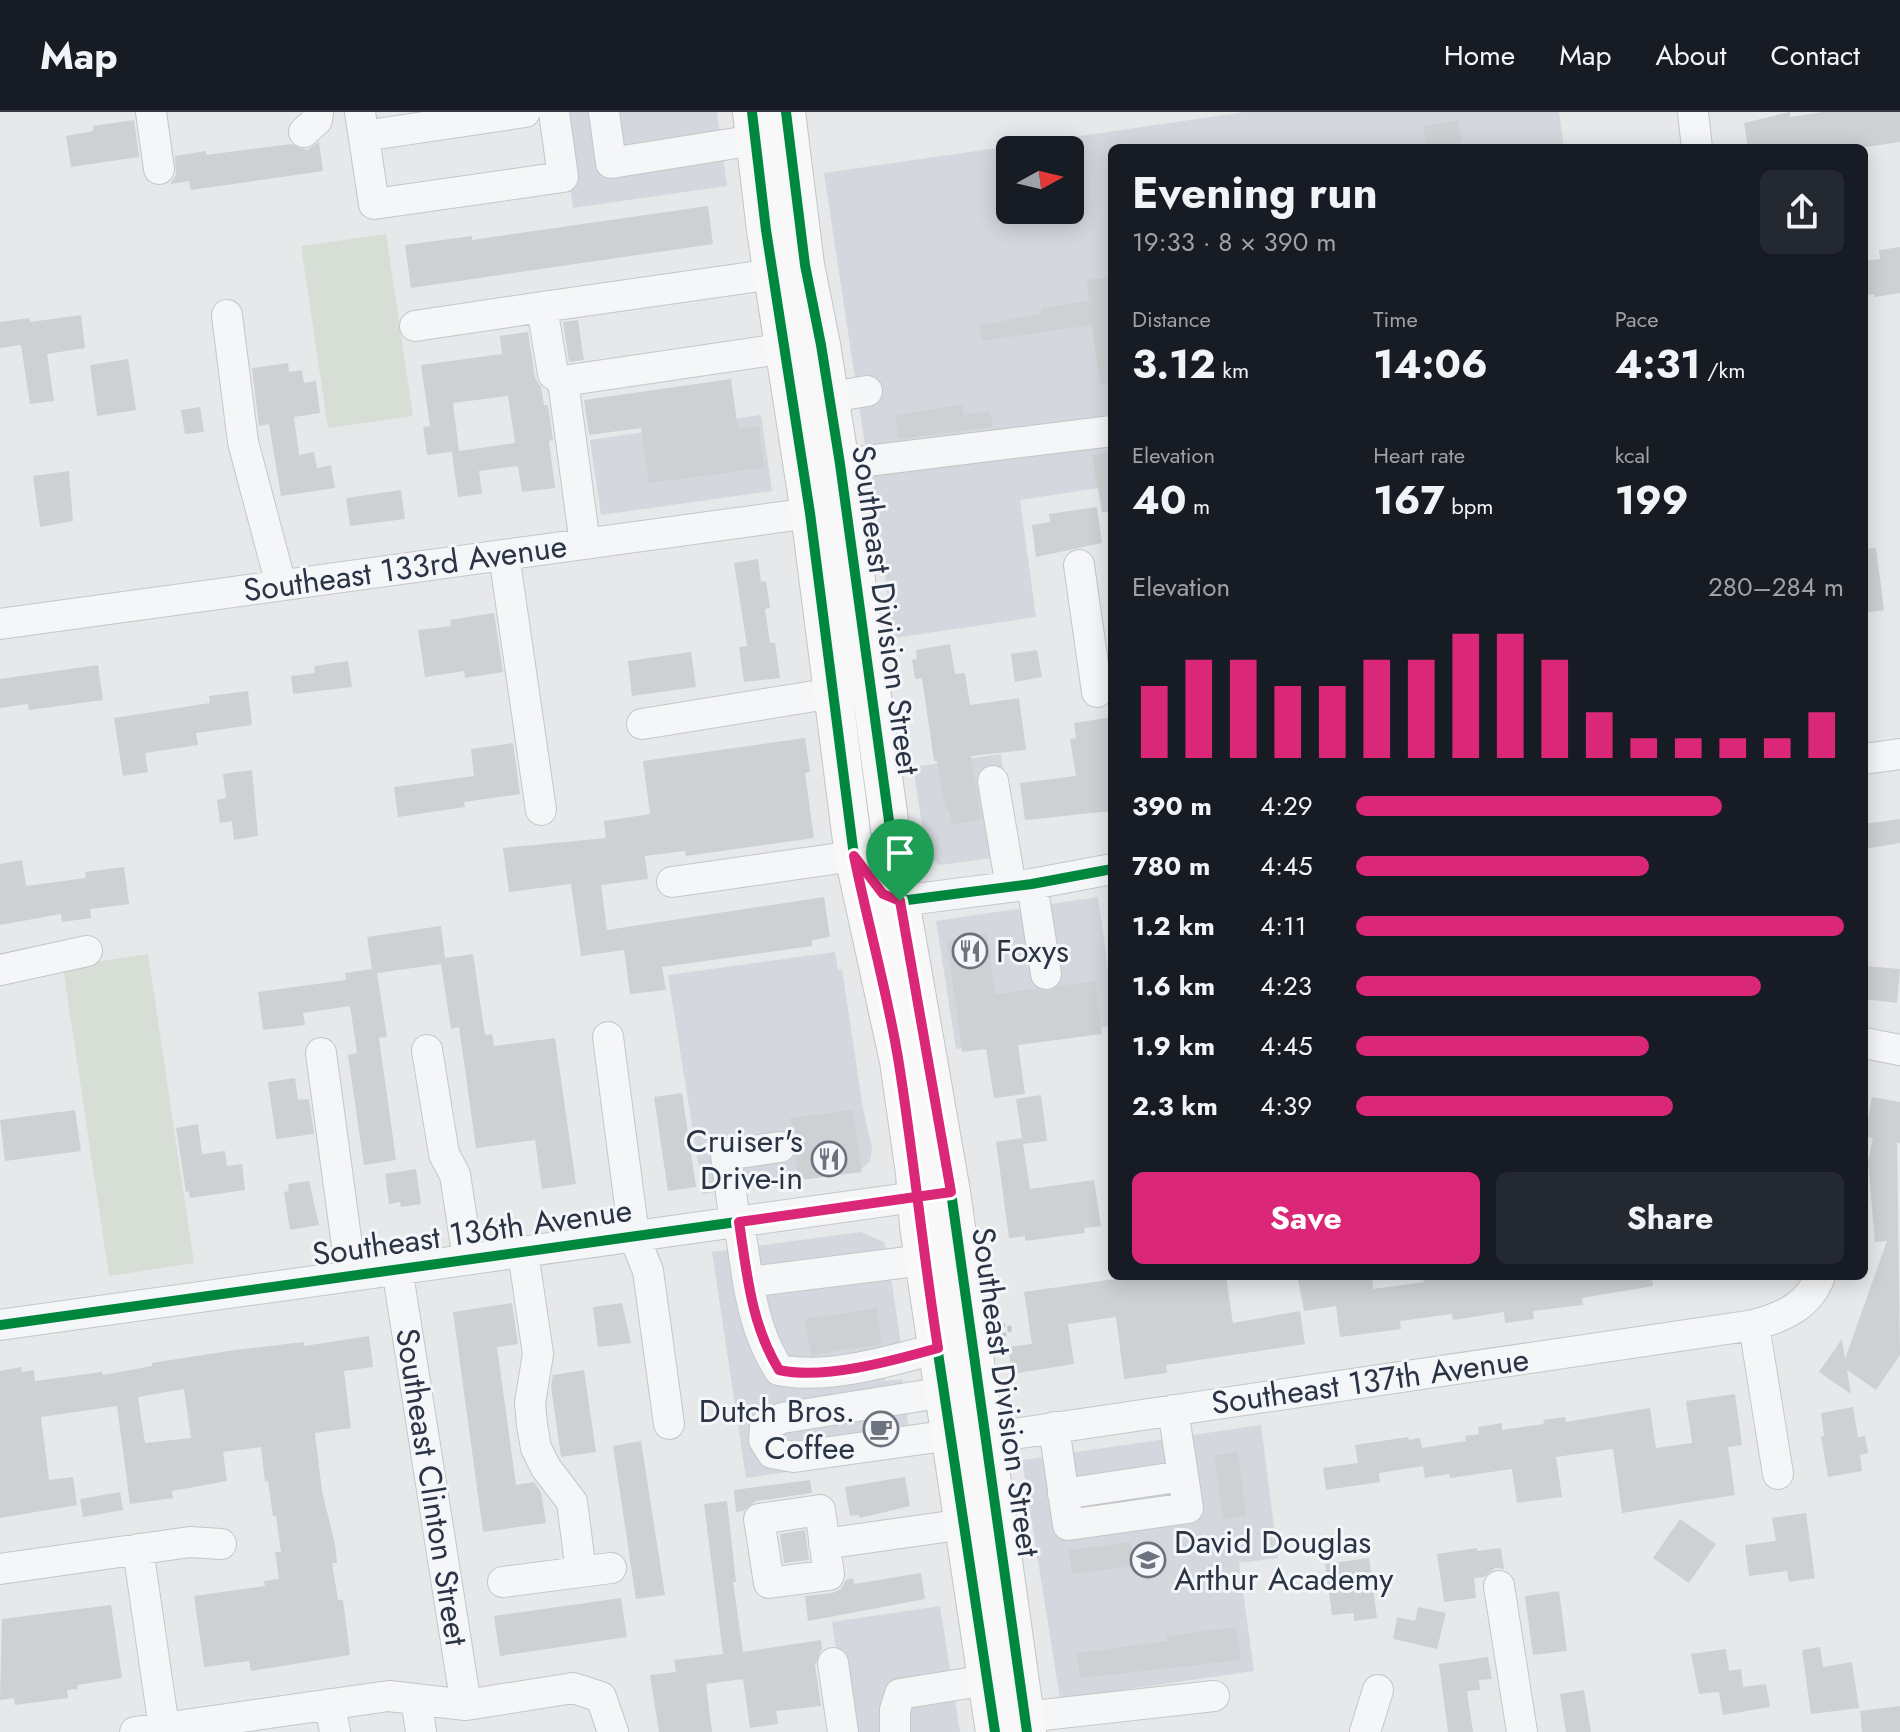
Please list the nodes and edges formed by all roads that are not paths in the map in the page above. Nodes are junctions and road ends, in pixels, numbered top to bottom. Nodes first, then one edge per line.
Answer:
1 (151, 112) edge
2 (525, 112) edge
3 (554, 112) edge
4 (604, 112) edge
5 (786, 112) edge
6 (1693, 112) edge
7 (362, 124) edge
8 (754, 126) edge
9 (1697, 144) edge
10 (159, 169) dead end
11 (774, 274) junction
12 (542, 307) junction
13 (227, 315) dead end
14 (415, 326) dead end
15 (787, 348) junction
16 (563, 381) junction
17 (867, 391) dead end
18 (812, 400) junction
19 (1108, 431) edge
20 (822, 466) junction
21 (810, 513) junction
22 (585, 544) junction
23 (504, 555) junction
24 (1079, 565) dead end
25 (281, 585) junction
26 (0, 624) edge
27 (1100, 630) edge
28 (1097, 692) dead end
29 (833, 693) junction
30 (642, 724) dead end
31 (1900, 754) edge
32 (1868, 758) edge
33 (993, 781) dead end
34 (541, 810) dead end
35 (854, 856) junction
36 (1108, 870) edge
37 (672, 882) dead end
38 (1022, 886) junction
39 (900, 901) junction
40 (87, 951) dead end
41 (0, 970) edge
42 (1046, 974) dead end
43 (608, 1037) dead end
44 (1868, 1044) edge
45 (427, 1050) dead end
46 (1900, 1050) edge
47 (321, 1053) dead end
48 (780, 1147) dead end
49 (934, 1195) junction
50 (737, 1222) junction
51 (634, 1236) junction
52 (523, 1252) junction
53 (468, 1259) junction
54 (924, 1260) junction
55 (397, 1268) junction
56 (351, 1275) junction
57 (1818, 1280) edge
58 (748, 1282) junction
59 (0, 1325) edge
60 (1754, 1325) junction
61 (938, 1348) junction
62 (945, 1392) junction
63 (1173, 1410) junction
64 (669, 1424) dead end
65 (1054, 1427) junction
66 (969, 1436) junction
67 (1778, 1474) dead end
68 (965, 1524) junction
69 (221, 1544) dead end
70 (824, 1544) dead end
71 (138, 1549) junction
72 (611, 1568) dead end
73 (0, 1569) edge
74 (581, 1572) junction
75 (503, 1582) dead end
76 (1499, 1586) dead end
77 (833, 1663) dead end
78 (987, 1680) junction
79 (1378, 1690) dead end
80 (1214, 1696) dead end
81 (416, 1699) junction
82 (466, 1705) junction
83 (332, 1718) edge
84 (246, 1724) edge
85 (1016, 1727) edge
86 (149, 1730) edge
87 (421, 1732) edge
88 (613, 1732) edge
89 (843, 1732) edge
90 (895, 1732) edge
91 (1365, 1732) edge
92 (1522, 1732) edge

1 - 10 street
2 - 7 street
3 - 7 street
4 - 8 street
5 - 18 main road, Southeast Division Street
6 - 9 street
8 - 11 main road, Southeast Division Street
11 - 12 street
11 - 15 main road, Southeast Division Street
12 - 14 street
12 - 16 street
13 - 25 street
15 - 16 street
15 - 18 main road, Southeast Division Street
16 - 22 street
17 - 18 street
18 - 20 main road, Southeast Division Street
19 - 20 street
20 - 21 main road, Southeast Division Street
20 - 39 main road, Southeast Division Street
21 - 22 street, Southeast 133rd Avenue
21 - 29 main road, Southeast Division Street
22 - 23 street, Southeast 133rd Avenue
23 - 25 street, Southeast 133rd Avenue
23 - 34 street
24 - 27 street
25 - 26 street, Southeast 133rd Avenue
27 - 28 street
29 - 30 street
29 - 35 main road, Southeast Division Street
31 - 32 street
33 - 38 street
35 - 37 street
35 - 39 main road
35 - 49 main road, Southeast Division Street
36 - 38 street
38 - 39 street
38 - 42 street
39 - 49 main road, Southeast Division Street
40 - 41 street
43 - 51 street
44 - 46 street
45 - 53 street
47 - 56 street
48 - 50 street
49 - 50 street, Southeast 136th Avenue
49 - 54 main road, Southeast Division Street
49 - 66 main road, Southeast Division Street
50 - 51 street, Southeast 136th Avenue
50 - 58 street
51 - 52 street, Southeast 136th Avenue
51 - 64 street
52 - 53 street, Southeast 136th Avenue
52 - 74 street
53 - 55 street, Southeast 136th Avenue
54 - 58 street
54 - 61 main road, Southeast Division Street
55 - 56 street, Southeast 136th Avenue
55 - 82 street, Southeast Clinton Street
56 - 59 street, Southeast 136th Avenue
57 - 60 street, Southeast 137th Avenue
58 - 61 street
60 - 63 street, Southeast 137th Avenue
60 - 67 street
61 - 62 main road, Southeast Division Street
62 - 66 main road, Southeast Division Street
62 - 66 street, Southeast 137th Avenue
63 - 65 street, Southeast 137th Avenue
63 - 65 street
65 - 66 street, Southeast 137th Avenue
66 - 68 main road, Southeast Division Street
66 - 85 main road, Southeast Division Street
68 - 70 street
68 - 78 main road, Southeast Division Street
69 - 71 street
71 - 73 street
71 - 86 street
72 - 74 street
74 - 75 street
76 - 92 street
77 - 89 street
78 - 85 main road, Southeast Division Street
78 - 90 street
79 - 91 street
80 - 85 street
81 - 82 street
81 - 83 street
81 - 87 street
82 - 88 street
83 - 84 street
84 - 86 street

